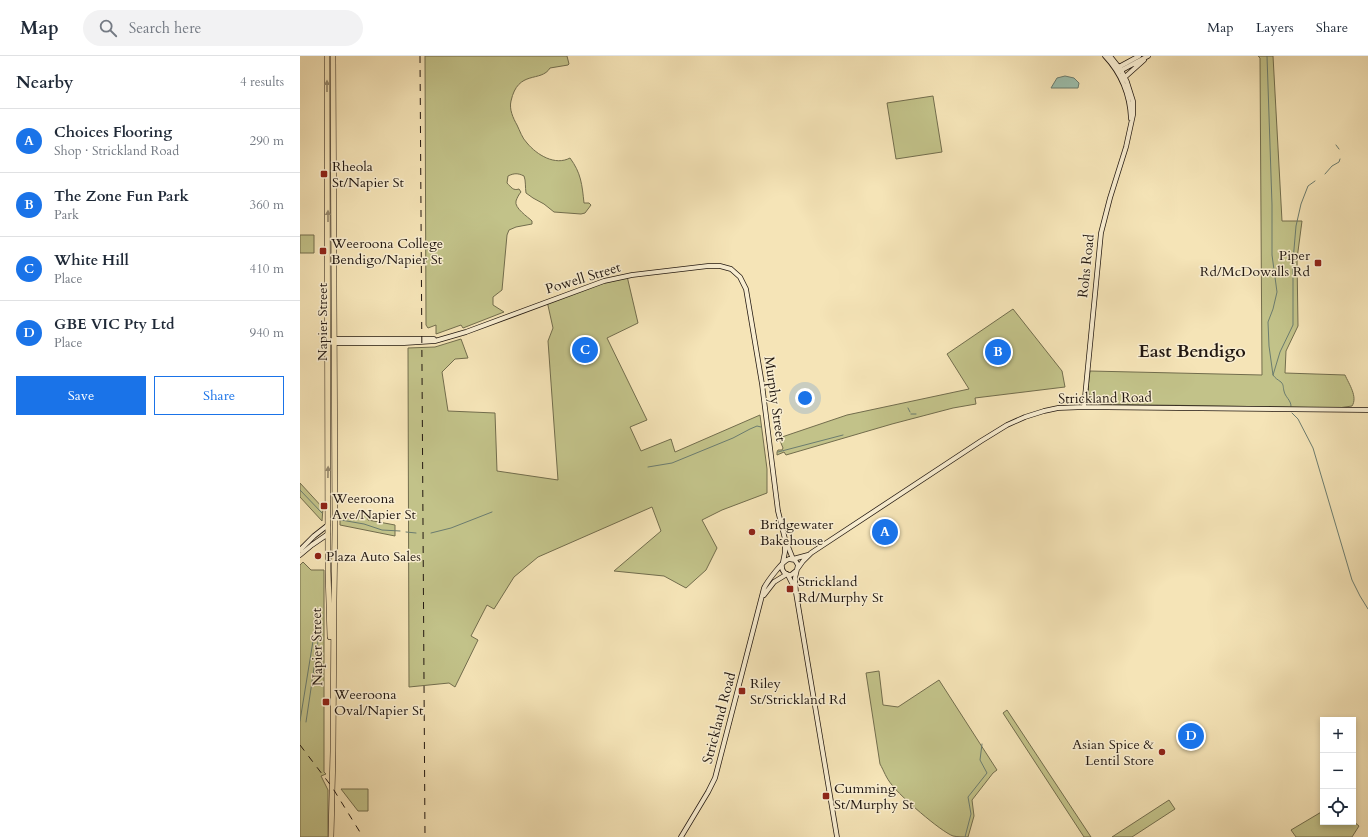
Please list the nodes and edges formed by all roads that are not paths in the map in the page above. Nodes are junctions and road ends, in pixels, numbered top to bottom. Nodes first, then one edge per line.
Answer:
1 (327, 56) edge
2 (333, 56) edge
3 (1105, 56) edge
4 (1110, 56) edge
5 (1139, 56) edge
6 (1148, 56) edge
7 (1118, 70) junction
8 (1125, 77) junction
9 (1130, 132) junction
10 (333, 144) junction
11 (328, 172) junction
12 (730, 269) joint
13 (331, 341) junction
14 (1084, 407) junction
15 (1368, 410) edge
16 (331, 436) junction
17 (335, 498) junction
18 (328, 525) junction
19 (328, 534) junction
20 (785, 538) junction
21 (300, 550) edge
22 (811, 553) junction
23 (300, 556) edge
24 (793, 559) junction
25 (782, 563) junction
26 (797, 569) junction
27 (787, 574) junction
28 (796, 593) junction
29 (762, 598) junction
30 (332, 672) junction
31 (332, 837) edge
32 (681, 837) edge
33 (837, 837) edge

11 -> 1 highway, Napier Street
2 - 10 highway, Napier Street
3 - 7 street
4 - 7 street
5 - 7 street
6 - 7 street
6 - 8 street
7 - 8 street, Rohs Road
7 - 9 street, Rohs Road
8 - 9 street, Rohs Road
9 - 14 street, Rohs Road
10 - 11 highway
10 - 13 highway, Napier Street
13 -> 11 highway, Napier Street
12 - 13 street, Powell Street
12 - 20 street, Murphy Street
13 - 16 highway, Napier Street
14 - 15 street, Strickland Road
14 - 22 street, Strickland Road
16 - 17 highway, Napier Street
18 -> 16 highway, Napier Street
17 - 19 highway
17 - 30 highway, Napier Street
18 - 19 highway, Napier Street
18 - 21 street
19 - 23 street
19 - 30 highway, Napier Street
20 - 24 street, Murphy Street
20 - 25 street, Murphy Street
22 - 24 street, Strickland Road
22 - 26 street, Strickland Road
24 - 25 street
24 - 26 street
25 - 27 street
25 - 29 street, Strickland Road
26 - 27 street
26 - 28 street
27 - 28 street
27 - 29 street, Strickland Road
28 - 33 street
29 - 32 street, Strickland Road
30 - 31 highway, Napier Street

